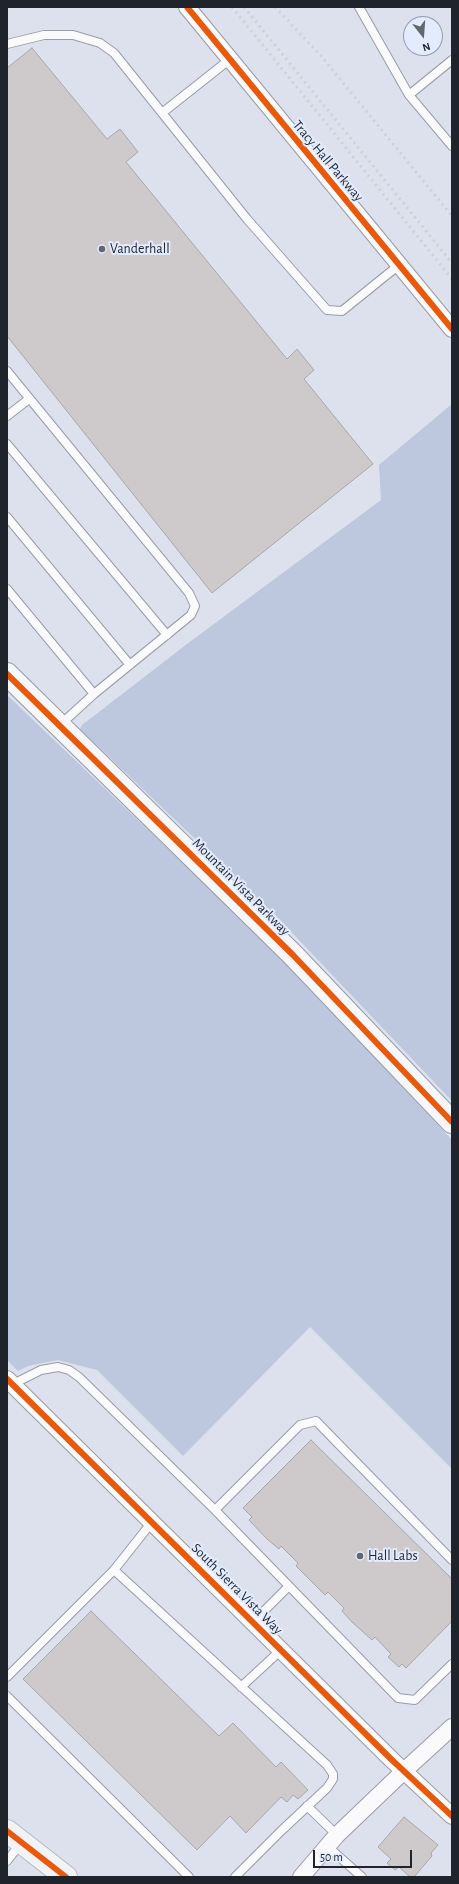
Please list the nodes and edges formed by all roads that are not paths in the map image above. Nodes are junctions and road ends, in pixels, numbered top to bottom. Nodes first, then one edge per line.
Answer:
1 (187, 7) edge
2 (359, 7) edge
3 (7, 44) edge
4 (229, 60) junction
5 (452, 60) edge
6 (409, 95) junction
7 (162, 113) junction
8 (452, 146) edge
9 (399, 265) junction
10 (452, 329) edge
11 (7, 371) edge
12 (29, 399) junction
13 (7, 416) edge
14 (7, 444) edge
15 (7, 517) edge
16 (7, 588) edge
17 (167, 635) junction
18 (130, 665) junction
19 (7, 674) edge
20 (94, 694) junction
21 (60, 726) junction
22 (452, 1122) edge
23 (10, 1382) edge
24 (215, 1510) junction
25 (152, 1522) junction
26 (452, 1560) edge
27 (114, 1570) junction
28 (288, 1587) junction
29 (253, 1622) junction
30 (281, 1650) junction
31 (452, 1664) edge
32 (7, 1677) edge
33 (241, 1687) junction
34 (7, 1696) edge
35 (452, 1727) edge
36 (404, 1771) junction
37 (307, 1806) junction
38 (452, 1816) edge
39 (14, 1837) edge
40 (332, 1841) junction
41 (7, 1861) edge
42 (66, 1877) edge
43 (188, 1877) edge
44 (235, 1877) edge
45 (301, 1877) edge
46 (362, 1877) edge

1 - 4 street, Tracy Hall Parkway
2 - 6 lane
3 - 7 lane
4 - 7 lane
4 - 9 street, Tracy Hall Parkway
5 - 6 lane
6 - 8 lane
7 - 9 lane
9 - 10 street, Tracy Hall Parkway
11 - 12 lane
12 - 13 lane
12 - 17 lane
14 - 17 lane
15 - 18 lane
16 - 20 lane
17 - 18 lane
18 - 20 lane
19 - 21 street, Mountain Vista Parkway
20 - 21 lane
21 - 22 street, Mountain Vista Parkway
23 - 24 lane
23 - 25 street, South Sierra Vista Way
24 - 26 lane
24 - 28 lane
25 - 27 lane
25 - 29 street, South Sierra Vista Way
27 - 32 lane
27 - 33 lane
28 - 29 lane
28 - 31 lane
29 - 30 street, South Sierra Vista Way
30 - 33 lane
30 - 36 street, South Sierra Vista Way
33 - 37 lane
34 - 43 lane
35 - 36 street
36 - 38 street, South Sierra Vista Way
36 - 40 street
37 - 40 lane
37 - 44 lane
39 - 41 lane
39 - 42 main road
40 - 45 street
40 - 46 lane

